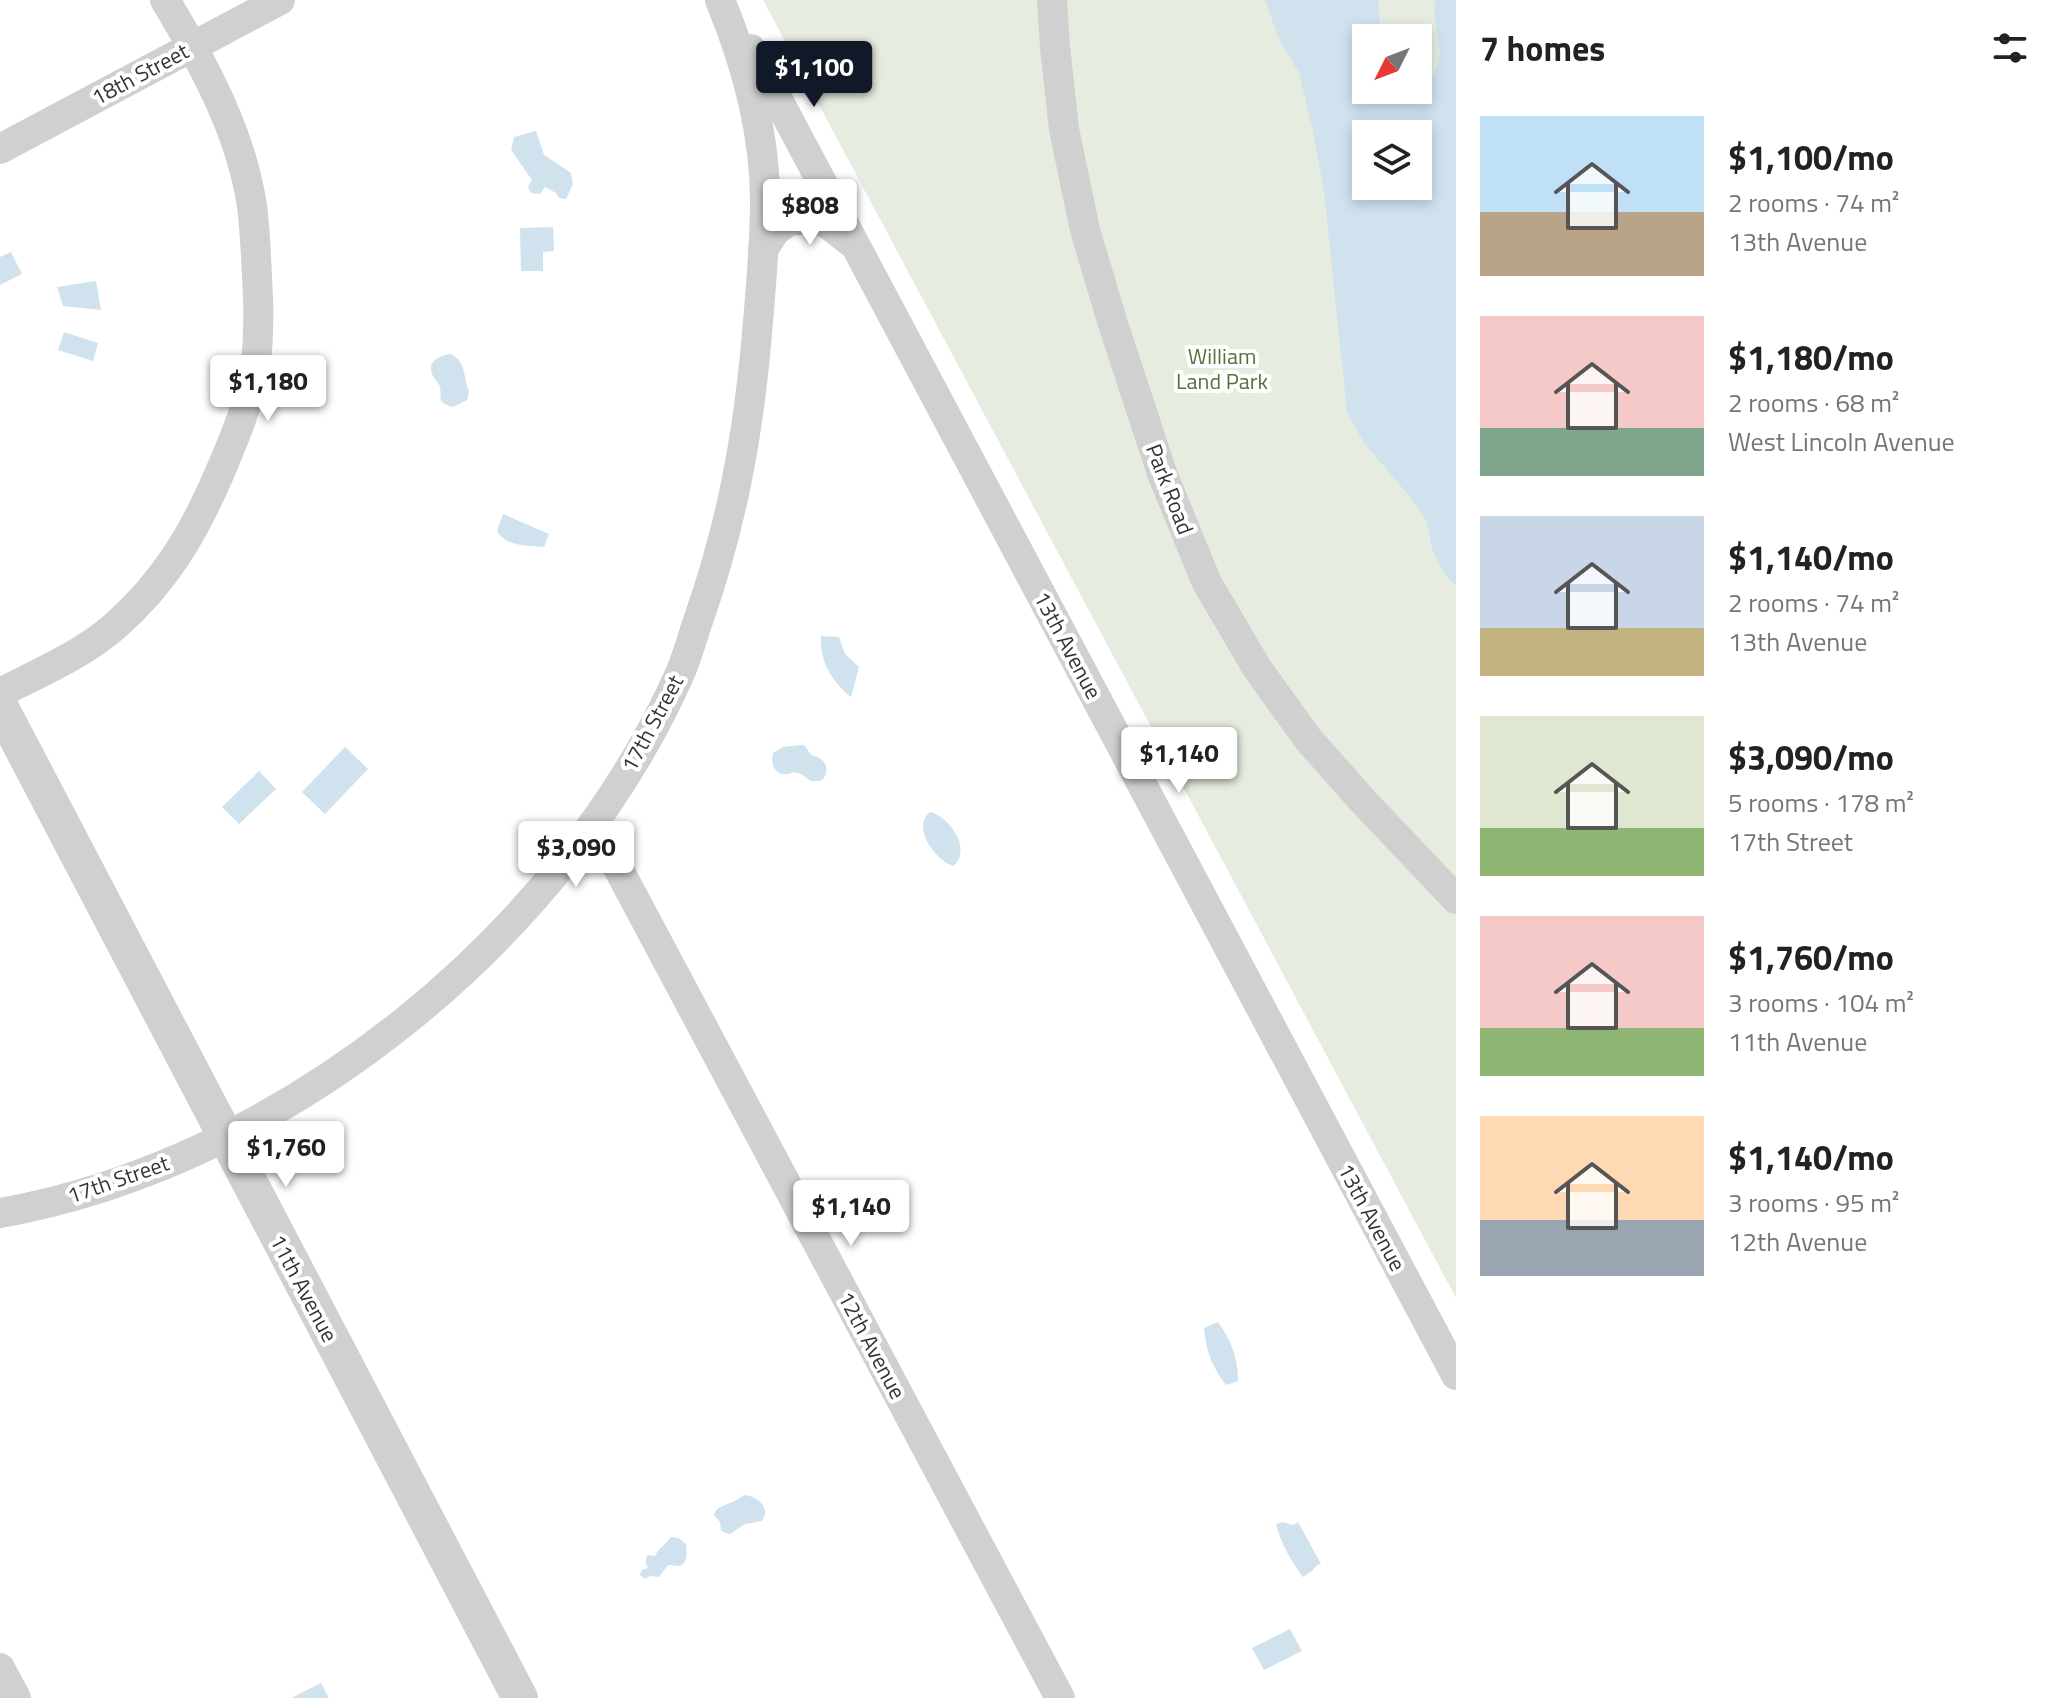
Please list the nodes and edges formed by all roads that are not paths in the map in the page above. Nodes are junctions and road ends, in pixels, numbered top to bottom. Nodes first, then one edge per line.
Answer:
1 (165, 0) edge
2 (280, 0) edge
3 (722, 0) edge
4 (1052, 0) edge
5 (191, 46) junction
6 (0, 149) edge
7 (854, 244) junction
8 (763, 250) junction
9 (0, 693) edge
10 (0, 706) edge
11 (594, 823) junction
12 (1456, 899) edge
13 (225, 1137) junction
14 (0, 1213) edge
15 (1456, 1375) edge
16 (0, 1668) edge
17 (16, 1698) edge
18 (520, 1698) edge
19 (1060, 1698) edge

1 - 5 street
2 - 5 street, 18th Street
3 - 7 street, 13th Avenue
3 - 8 street, 17th Street
4 - 12 street, Park Road
5 - 6 street, 18th Street
5 - 9 street
7 - 8 street
7 - 15 street, 13th Avenue
8 - 11 street, 17th Street
10 - 13 street, 11th Avenue
11 - 13 street, 17th Street
11 - 19 street, 12th Avenue
13 - 14 street, 17th Street
13 - 18 street, 11th Avenue
16 - 17 street

